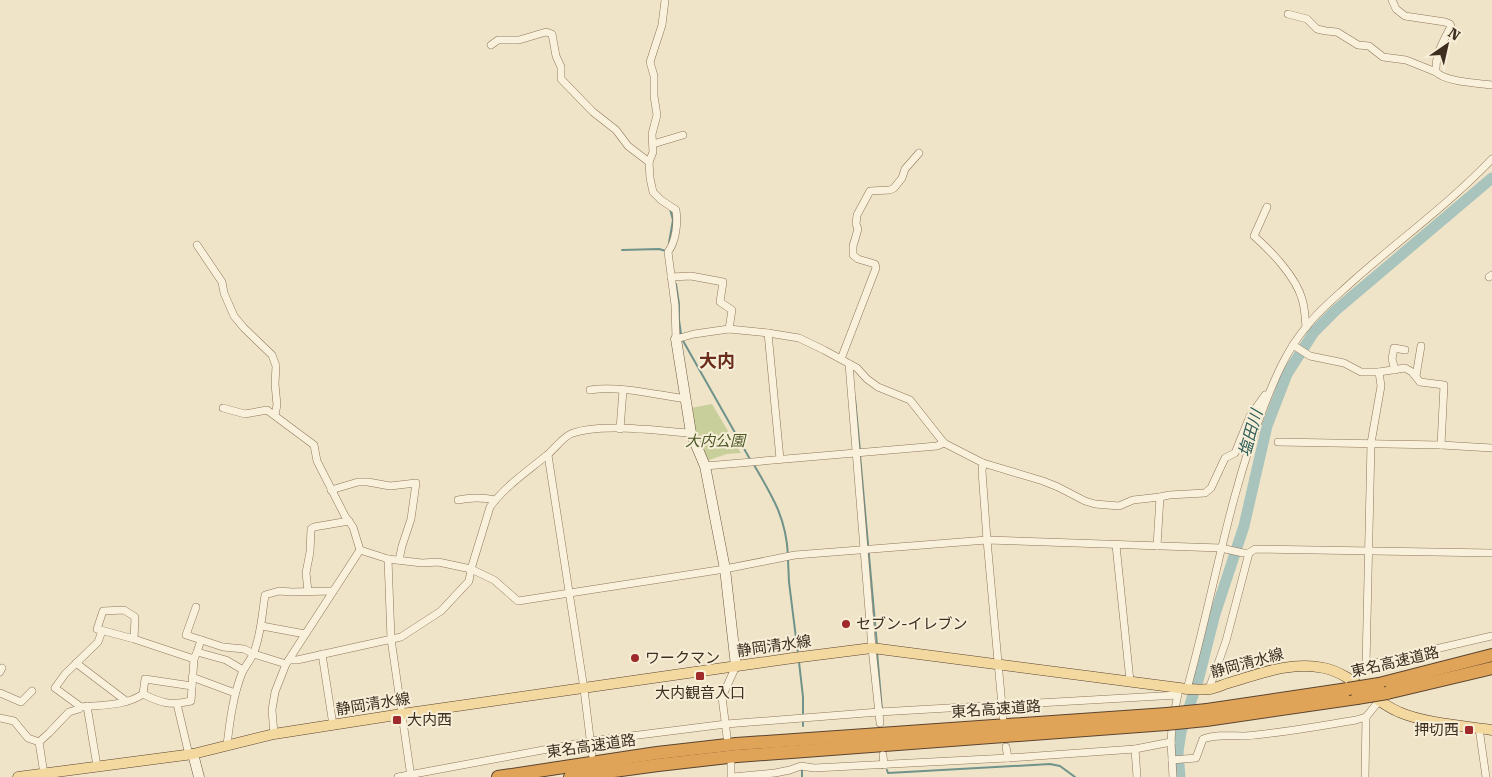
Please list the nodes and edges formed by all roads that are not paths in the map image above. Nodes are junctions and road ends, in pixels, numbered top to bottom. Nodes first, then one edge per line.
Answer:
1 (665, 0) edge
2 (1392, 0) edge
3 (1288, 14) dead end
4 (491, 46) dead end
5 (1436, 72) junction
6 (1492, 85) edge
7 (683, 135) dead end
8 (653, 144) junction
9 (918, 153) dead end
10 (1492, 160) edge
11 (649, 162) junction
12 (1268, 207) dead end
13 (197, 245) dead end
14 (671, 277) junction
15 (1306, 327) junction
16 (730, 329) junction
17 (768, 333) junction
18 (676, 339) junction
19 (1295, 346) junction
20 (1421, 346) dead end
21 (1405, 350) dead end
22 (841, 359) junction
23 (848, 364) junction
24 (1395, 370) junction
25 (1379, 372) junction
26 (1416, 376) junction
27 (1272, 384) junction
28 (590, 390) dead end
29 (623, 390) junction
30 (686, 399) junction
31 (223, 408) dead end
32 (275, 415) junction
33 (620, 429) junction
34 (691, 433) junction
35 (944, 442) junction
36 (1278, 442) dead end
37 (1371, 443) junction
38 (1442, 445) junction
39 (1492, 448) edge
40 (856, 453) junction
41 (548, 454) junction
42 (780, 459) junction
43 (983, 463) junction
44 (705, 466) junction
45 (331, 490) junction
46 (1160, 497) junction
47 (458, 500) dead end
48 (495, 500) junction
49 (349, 521) junction
50 (987, 540) junction
51 (1116, 545) junction
52 (1157, 546) junction
53 (1222, 548) junction
54 (360, 550) junction
55 (864, 550) junction
56 (1368, 550) junction
57 (1246, 553) junction
58 (1492, 554) edge
59 (388, 559) junction
60 (399, 560) junction
61 (471, 569) junction
62 (725, 569) junction
63 (308, 591) junction
64 (333, 591) junction
65 (569, 593) junction
66 (196, 607) dead end
67 (262, 626) junction
68 (102, 631) junction
69 (305, 634) junction
70 (1492, 636) edge
71 (134, 639) junction
72 (392, 639) junction
73 (201, 640) junction
74 (872, 648) junction
75 (254, 654) junction
76 (322, 654) junction
77 (1492, 655) edge
78 (195, 656) junction
79 (287, 662) junction
80 (76, 663) junction
81 (999, 664) junction
82 (1366, 665) junction
83 (736, 666) junction
84 (1492, 668) edge
85 (243, 670) junction
86 (192, 677) junction
87 (1130, 681) junction
88 (192, 686) junction
89 (584, 689) junction
90 (1209, 689) junction
91 (1352, 689) junction
92 (32, 691) dead end
93 (1181, 691) junction
94 (0, 693) edge
95 (235, 693) junction
96 (1382, 693) junction
97 (143, 694) junction
98 (126, 701) junction
99 (177, 704) junction
100 (1002, 706) junction
101 (84, 707) junction
102 (879, 712) junction
103 (402, 714) junction
104 (1003, 717) dead end
105 (1366, 717) junction
106 (0, 718) edge
107 (1166, 719) junction
108 (880, 723) dead end
109 (726, 724) junction
110 (333, 725) junction
111 (1479, 728) junction
112 (1492, 730) edge
113 (274, 734) junction
114 (727, 737) dead end
115 (590, 741) junction
116 (39, 742) junction
117 (1171, 742) junction
118 (227, 745) junction
119 (1006, 747) dead end
120 (1135, 749) junction
121 (191, 754) junction
122 (592, 754) dead end
123 (883, 755) dead end
124 (1008, 758) junction
125 (1172, 760) junction
126 (731, 764) dead end
127 (884, 765) junction
128 (97, 766) junction
129 (802, 767) junction
130 (49, 774) edge
131 (411, 776) edge
132 (18, 777) edge
133 (199, 777) edge
134 (398, 777) edge
135 (498, 777) edge
136 (570, 777) edge
137 (732, 777) edge
138 (796, 777) edge
139 (1137, 777) edge
140 (1173, 777) edge
141 (1365, 777) edge
142 (1486, 777) edge

1 - 8 street
2 - 5 street
3 - 5 street
4 - 11 street
5 - 6 street
7 - 8 street
8 - 11 street
9 - 22 street
10 - 15 street
11 - 14 street
12 - 15 street
13 - 32 street
14 - 16 street
14 - 18 street
15 - 19 street
16 - 17 street
16 - 18 street
17 - 22 street
17 - 42 street
18 - 30 street
19 - 25 street
19 - 27 street
20 - 26 street
21 - 24 street
22 - 23 street
23 - 35 street
23 - 40 street
24 - 25 street
24 - 26 street
25 - 37 street
26 - 38 street
27 - 46 street
27 - 53 street
28 - 29 street
29 - 30 street
29 - 33 street
30 - 34 street
31 - 32 street
32 - 45 street
33 - 34 street
33 - 41 street
34 - 44 street
35 - 40 street
35 - 43 street
36 - 37 street
37 - 38 street
37 - 56 street
38 - 39 street
40 - 42 street
40 - 55 street
41 - 48 street
41 - 65 street
42 - 44 street
43 - 46 street
43 - 50 street
44 - 62 street
45 - 49 street
45 - 60 street
46 - 52 street
47 - 48 street
48 - 61 street
49 - 54 street
49 - 63 street
50 - 51 street
50 - 55 street
50 - 81 street
51 - 52 street
51 - 87 street
52 - 53 street
53 - 57 street
53 - 93 street
54 - 59 street
54 - 64 street
55 - 62 street
55 - 74 street
56 - 57 street
56 - 58 street
56 - 82 street
57 - 90 street
59 - 60 street
59 - 72 street
60 - 61 street
61 - 65 street
61 - 72 street
62 - 65 street
62 - 83 street
63 - 64 street
63 - 67 street
64 - 69 street
65 - 89 street
66 - 73 street
67 - 69 street
67 - 75 street
68 - 71 street
68 - 71 street
68 - 80 street
69 - 79 street
70 - 82 street
71 - 78 street
72 - 76 street
72 - 103 street
73 - 75 street
73 - 78 street
74 - 81 main road, 静岡清水線
74 - 83 main road, 静岡清水線
74 - 102 street
75 - 79 street
75 - 85 street
76 - 79 street
76 - 110 street
77 - 96 highway, 東名高速道路
78 - 85 street
78 - 86 street
79 - 113 street
80 - 98 street
80 - 101 street
81 - 87 main road, 静岡清水線
81 - 100 street
82 - 91 street
83 - 89 main road, 静岡清水線
83 - 109 street
84 - 96 highway, 東名高速道路
85 - 95 street
86 - 88 street
86 - 95 street
87 - 93 main road, 静岡清水線
88 - 97 street
88 - 99 street
89 - 103 main road, 静岡清水線
89 - 115 street
90 - 91 main road, 静岡清水線
90 - 93 main road, 静岡清水線
91 - 96 highway, 東名高速道路, bridge
91 - 107 highway, 東名高速道路, bridge
92 - 94 street
93 - 100 street
93 - 117 street
95 - 118 street
96 - 105 street
96 - 111 main road
97 - 98 street
97 - 99 street
98 - 101 street
99 - 121 street
100 - 102 street
100 - 104 street
101 - 116 street
101 - 128 street
102 - 108 street
102 - 109 street
103 - 110 main road, 静岡清水線
103 - 131 street
105 - 125 street
105 - 141 street
106 - 116 street
107 - 135 highway, 東名高速道路
107 - 136 highway, 東名高速道路
109 - 114 street
109 - 115 street
110 - 113 main road, 静岡清水線
111 - 112 main road
111 - 142 street
113 - 118 main road, 静岡清水線
115 - 122 street
115 - 131 street
116 - 130 street
117 - 120 street
117 - 125 street
118 - 121 main road, 静岡清水線
119 - 124 street
120 - 124 street
120 - 139 street
121 - 128 main road, 静岡清水線
121 - 133 street
123 - 127 street
124 - 127 street
125 - 140 street
126 - 137 street
127 - 129 street
128 - 130 main road, 静岡清水線
129 - 137 street
129 - 138 street
130 - 132 main road, 静岡清水線
131 - 134 street

